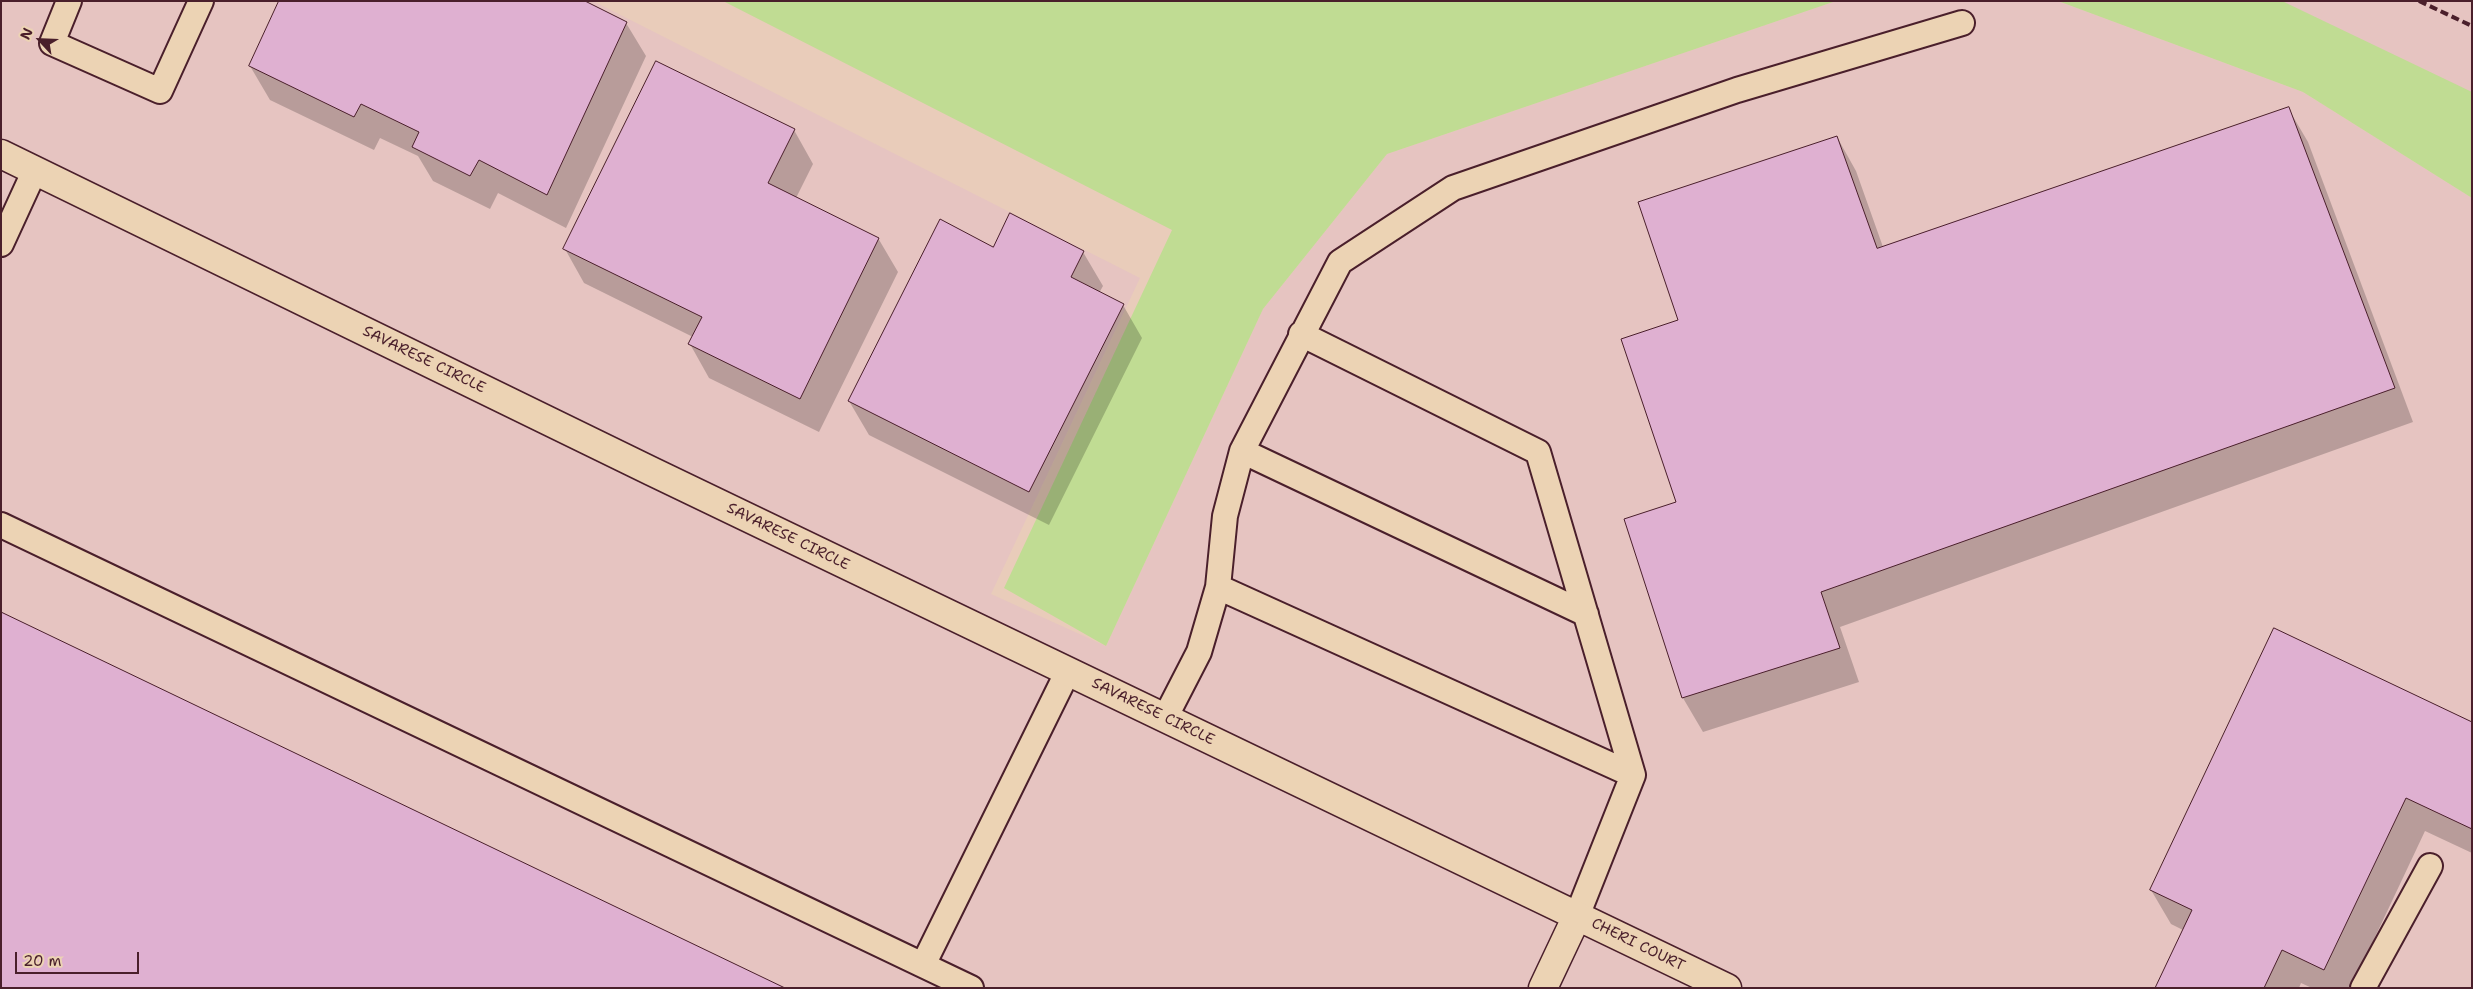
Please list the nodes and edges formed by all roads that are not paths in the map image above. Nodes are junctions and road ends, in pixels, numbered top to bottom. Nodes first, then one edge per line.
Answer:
1 (69, 1) edge
2 (201, 1) edge
3 (1962, 23) dead end
4 (1, 154) edge
5 (35, 170) junction
6 (1, 244) edge
7 (1301, 334) junction
8 (1242, 450) junction
9 (1, 525) edge
10 (1218, 587) junction
11 (1586, 614) junction
12 (1068, 671) junction
13 (1165, 718) junction
14 (1633, 775) junction
15 (2430, 866) dead end
16 (1577, 916) junction
17 (923, 965) junction
18 (971, 988) edge
19 (1543, 988) edge
20 (1727, 988) edge
21 (2363, 988) edge

1 - 2 lane
3 - 7 lane
4 - 5 street, SAVARESE CIRCLE
5 - 6 lane
5 - 12 street, SAVARESE CIRCLE
7 - 8 lane
7 - 11 lane
8 - 10 lane
8 - 11 lane
9 - 17 lane
10 - 13 lane
10 - 14 lane
11 - 14 lane
12 - 13 street, SAVARESE CIRCLE
12 - 17 lane
13 - 16 street, SAVARESE CIRCLE
14 - 16 lane
15 - 21 lane
16 - 19 street
16 - 20 street, CHERI COURT
17 - 18 lane

